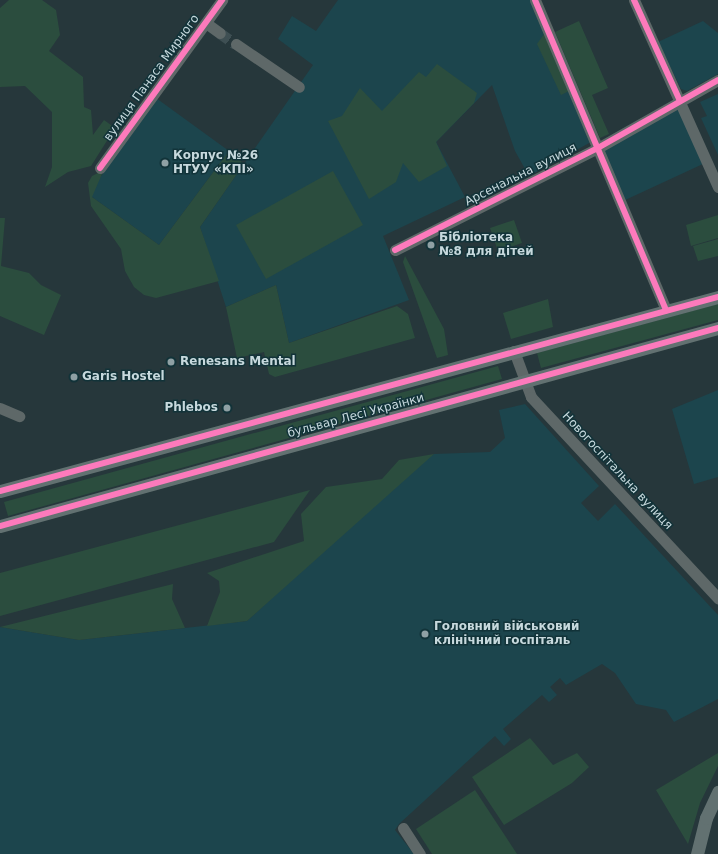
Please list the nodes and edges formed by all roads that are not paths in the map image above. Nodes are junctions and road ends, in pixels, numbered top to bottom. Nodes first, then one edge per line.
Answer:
1 (222, 0) edge
2 (534, 0) edge
3 (634, 0) edge
4 (206, 23) junction
5 (220, 33) tunnel mouth
6 (236, 44) tunnel mouth
7 (718, 80) edge
8 (299, 87) dead end
9 (680, 101) junction
10 (596, 149) junction
11 (100, 168) dead end
12 (718, 187) edge
13 (395, 250) dead end
14 (718, 297) edge
15 (666, 310) junction
16 (718, 328) edge
17 (514, 351) junction
18 (522, 382) junction
19 (0, 408) edge
20 (19, 416) dead end
21 (0, 491) edge
22 (0, 526) edge
23 (718, 598) edge
24 (718, 792) edge
25 (403, 828) dead end
26 (420, 854) edge
27 (697, 854) edge

1 - 4 street, вулиця Панаса Мирного
2 - 10 street
3 - 9 street
4 - 5 street
4 - 11 street, вулиця Панаса Мирного
6 - 8 street
7 - 9 street, Арсенальна вулиця
9 - 10 street, Арсенальна вулиця
9 - 12 street
10 - 13 street, Арсенальна вулиця
10 - 15 street
14 - 15 main road, бульвар Лесі Українки
15 - 17 main road, бульвар Лесі Українки
16 - 18 main road, бульвар Лесі Українки
17 - 18 street, Новогоспітальна вулиця
17 - 21 main road, бульвар Лесі Українки
18 - 22 main road, бульвар Лесі Українки
18 - 23 street, Новогоспітальна вулиця
19 - 20 street
24 - 27 main road
25 - 26 street

